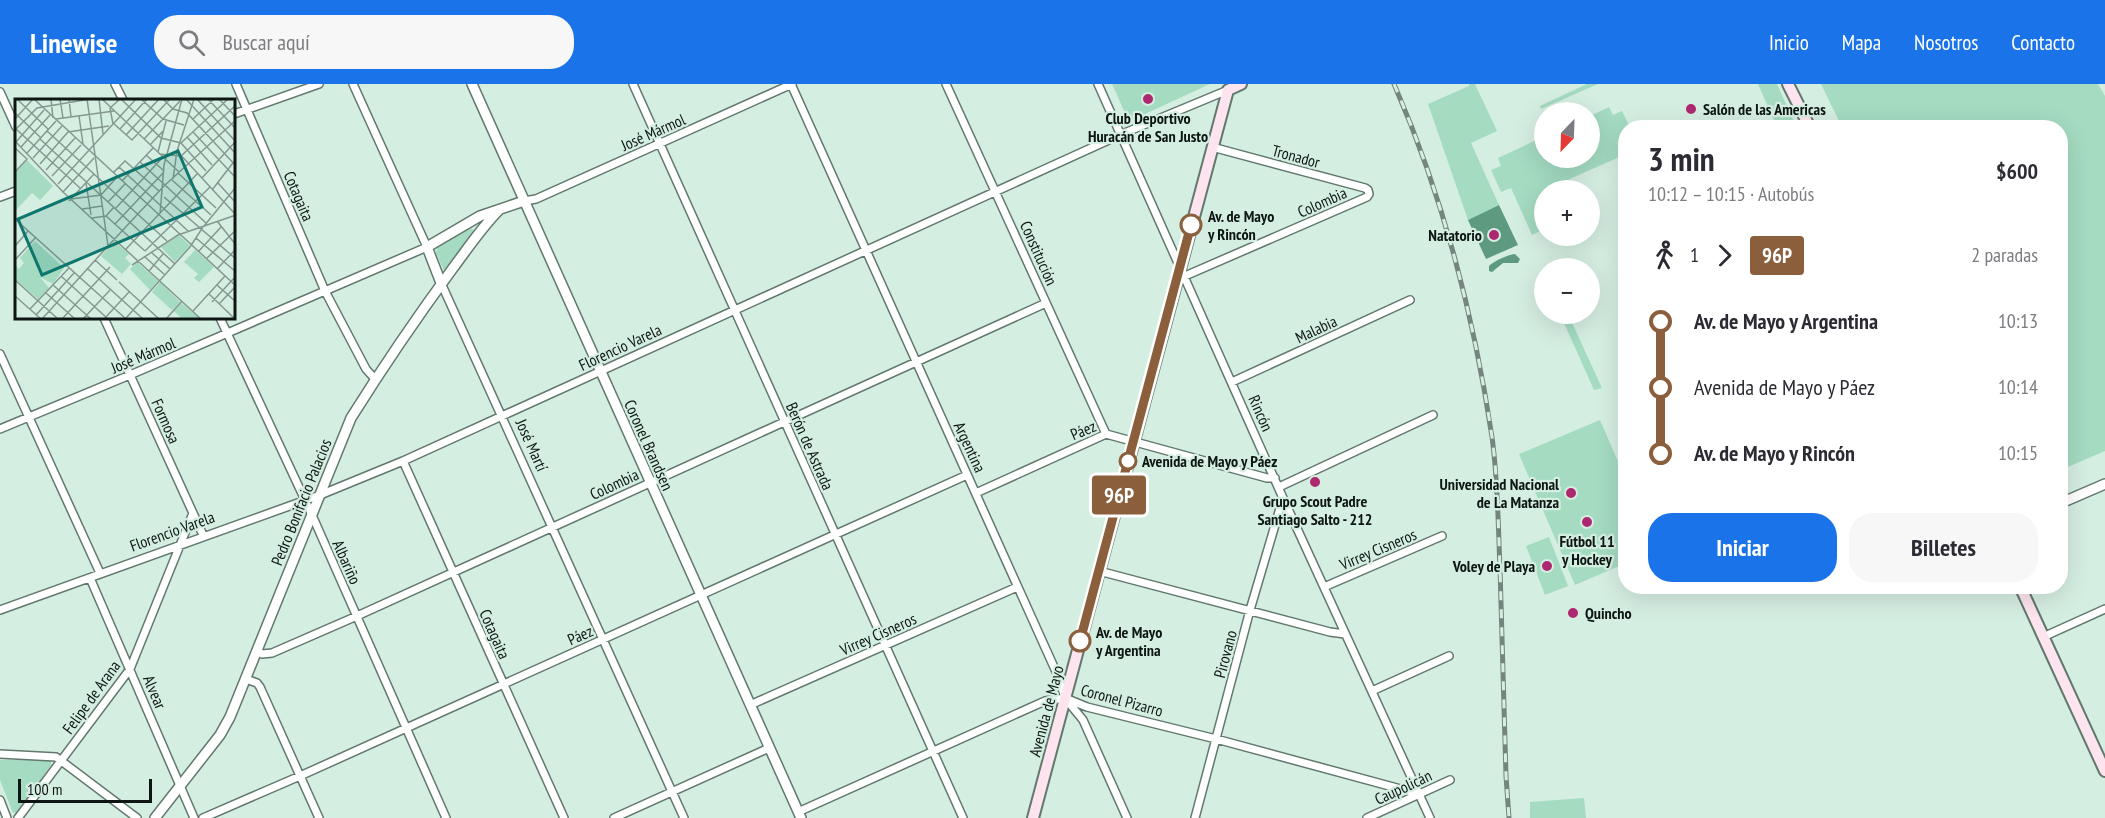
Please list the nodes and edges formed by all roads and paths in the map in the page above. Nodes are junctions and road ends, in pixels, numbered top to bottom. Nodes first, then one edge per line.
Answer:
1 (115, 84) edge
2 (236, 84) edge
3 (319, 84) edge
4 (353, 84) edge
5 (472, 84) edge
6 (633, 84) edge
7 (791, 84) edge
8 (946, 84) edge
9 (1098, 84) edge
10 (1241, 84) edge
11 (1788, 84) edge
12 (1228, 90) junction
13 (0, 92) edge
14 (122, 99) edge
15 (247, 109) junction
16 (236, 113) edge
17 (1806, 120) edge
18 (15, 126) edge
19 (1122, 134) junction
20 (659, 144) junction
21 (1212, 147) junction
22 (15, 191) edge
23 (996, 191) junction
24 (1369, 194) joint
25 (0, 197) edge
26 (524, 201) junction
27 (499, 210) junction
28 (427, 247) junction
29 (866, 251) junction
30 (1180, 265) junction
31 (1185, 276) junction
32 (441, 283) junction
33 (325, 291) junction
34 (1410, 300) dead end
35 (1046, 303) junction
36 (733, 310) junction
37 (105, 320) edge
38 (221, 320) edge
39 (227, 333) junction
40 (0, 354) edge
41 (916, 362) junction
42 (600, 372) junction
43 (130, 375) junction
44 (375, 379) junction
45 (1232, 382) junction
46 (1433, 415) dead end
47 (28, 416) junction
48 (503, 417) junction
49 (784, 421) junction
50 (0, 429) edge
51 (1106, 434) junction
52 (1133, 442) junction
53 (403, 461) junction
54 (968, 475) junction
55 (1275, 478) junction
56 (650, 482) junction
57 (2105, 484) edge
58 (1279, 487) junction
59 (976, 493) junction
60 (320, 495) junction
61 (1283, 498) junction
62 (304, 500) junction
63 (2068, 500) edge
64 (193, 513) junction
65 (312, 515) junction
66 (553, 528) junction
67 (834, 533) junction
68 (203, 536) junction
69 (1443, 536) dead end
70 (180, 544) junction
71 (1099, 571) junction
72 (453, 572) junction
73 (100, 573) junction
74 (90, 578) junction
75 (1017, 587) junction
76 (1324, 587) junction
77 (2024, 594) edge
78 (700, 595) junction
79 (2105, 609) edge
80 (0, 610) edge
81 (1250, 610) junction
82 (357, 616) junction
83 (1345, 634) junction
84 (2043, 637) junction
85 (603, 639) junction
86 (886, 646) junction
87 (257, 651) junction
88 (1449, 656) dead end
89 (130, 669) junction
90 (246, 679) junction
91 (502, 684) junction
92 (1372, 691) junction
93 (1065, 698) junction
94 (750, 705) junction
95 (405, 728) junction
96 (1216, 739) junction
97 (769, 748) junction
98 (932, 751) junction
99 (0, 754) edge
100 (62, 760) junction
101 (2105, 771) edge
102 (300, 776) junction
103 (1450, 780) dead end
104 (180, 786) junction
105 (672, 792) junction
106 (1419, 794) junction
107 (0, 800) edge
108 (799, 815) edge
109 (7, 818) edge
110 (18, 818) edge
111 (137, 818) edge
112 (155, 818) edge
113 (194, 818) edge
114 (203, 818) edge
115 (319, 818) edge
116 (446, 818) edge
117 (564, 818) edge
118 (614, 818) edge
119 (684, 818) edge
120 (963, 818) edge
121 (1033, 818) edge
122 (1127, 818) edge
123 (1196, 818) edge
124 (1367, 818) edge
125 (1430, 818) edge

1 - 14 street
2 - 15 street, Cotagaita
3 - 15 street
4 - 28 street, José Martí
5 - 26 street, Coronel Brandsen
6 - 20 street, Berón de Astrada
7 - 20 street, José Mármol
7 - 29 street, Argentina
8 - 23 street, Constitución
9 - 19 street, Rincón
10 - 12 main road, Florencio Varela
11 - 17 main road
12 - 19 street, Florencio Varela
12 - 21 main road, Avenida de Mayo
13 - 18 street
15 - 16 street
15 - 33 street, Cotagaita
19 - 23 street, Florencio Varela
19 - 30 street, Rincón
20 - 26 street, José Mármol
20 - 36 street, Berón de Astrada
21 - 24 street, Tronador
21 - 30 main road, Avenida de Mayo
22 - 25 street
23 - 29 street, Florencio Varela
23 - 35 street, Constitución
24 - 31 street, Colombia
26 - 27 street, Pedro Bonifacio Palacios
26 - 42 street, Coronel Brandsen
27 - 28 street, Pedro Bonifacio Palacios
27 - 32 street, Pedro Bonifacio Palacios
28 - 32 street, José Martí
28 - 33 street, José Mármol
29 - 36 street, Florencio Varela
29 - 41 street, Argentina
30 - 31 street, Rincón
30 - 52 main road, Avenida de Mayo
31 - 45 street, Rincón
32 - 44 street, Pedro Bonifacio Palacios
32 - 48 street, José Martí
33 - 39 street, José Mármol
33 - 44 street, Cotagaita
34 - 45 street, Malabia
35 - 41 street, Colombia
35 - 51 street, Constitución
36 - 42 street, Florencio Varela
36 - 49 street, Berón de Astrada
37 - 43 street, Formosa
38 - 39 street, Albariño
39 - 43 street, José Mármol
39 - 62 street, Albariño
40 - 47 street
41 - 49 street, Colombia
41 - 54 street, Argentina
42 - 48 street, Florencio Varela
42 - 56 street, Coronel Brandsen
43 - 47 street, José Mármol
43 - 64 street, Formosa
44 - 60 street, Pedro Bonifacio Palacios
45 - 55 street, Rincón
46 - 58 street
47 - 50 street, José Mármol
47 - 73 street
48 - 53 street, Florencio Varela
48 - 66 street, José Martí
49 - 56 street, Colombia
49 - 67 street, Berón de Astrada
51 - 52 street, Páez
51 - 59 street, Páez
52 - 55 street, Páez
52 - 71 main road, Avenida de Mayo
53 - 60 street, Florencio Varela
53 - 72 street, Cotagaita
54 - 59 street, Argentina
54 - 67 street, Páez
55 - 58 street, Rincón
56 - 66 street, Colombia
56 - 78 street, Coronel Brandsen
57 - 63 street
58 - 61 street, Rincón
59 - 75 street, Argentina
60 - 62 street, Florencio Varela
60 - 65 street, Pedro Bonifacio Palacios
61 - 76 street, Rincón
61 - 81 street, Pirovano
62 - 65 street, Albariño
62 - 68 street, Florencio Varela
64 - 68 street, Formosa
64 - 70 street, Felipe de Arana
65 - 82 street, Albariño
65 - 87 street, Pedro Bonifacio Palacios
66 - 72 street, Colombia
66 - 85 street, José Martí
67 - 78 street, Páez
67 - 86 street, Berón de Astrada
68 - 70 street, Florencio Varela
69 - 76 street, Virrey Cisneros
70 - 73 street, Florencio Varela
70 - 89 street, Felipe de Arana
71 - 81 street
71 - 93 main road, Avenida de Mayo
72 - 82 street, Colombia
72 - 91 street, Cotagaita
73 - 74 street, Florencio Varela
74 - 80 street, Florencio Varela
74 - 89 street, Alvear
75 - 86 street, Virrey Cisneros
75 - 93 street, Argentina
76 - 83 street, Rincón
77 - 84 main road
78 - 85 street, Páez
78 - 94 street, Coronel Brandsen
79 - 84 street
81 - 83 street
81 - 96 street, Pirovano
82 - 87 street, Colombia
82 - 95 street, Albariño
83 - 92 street, Rincón
84 - 101 main road
85 - 91 street, Páez
85 - 105 street, José Martí
86 - 94 street, Virrey Cisneros
86 - 98 street, Berón de Astrada
87 - 90 street, Pedro Bonifacio Palacios
88 - 92 street
89 - 100 street, Felipe de Arana
89 - 104 street, Alvear
90 - 102 street
90 - 104 street, Pedro Bonifacio Palacios
91 - 95 street, Páez
91 - 117 street, Cotagaita
92 - 106 street, Rincón
93 - 96 street, Coronel Pizarro
93 - 98 street, Coronel Pizarro
93 - 121 main road, Avenida de Mayo
93 - 122 street, Argentina
94 - 97 street, Coronel Brandsen
95 - 102 street, Páez
95 - 116 street, Albariño
96 - 106 street, Coronel Pizarro
96 - 123 street, Pirovano
97 - 105 street
97 - 108 street, Coronel Brandsen
98 - 108 street, Coronel Pizarro
98 - 120 street, Berón de Astrada
99 - 100 street
100 - 110 street, Felipe de Arana
100 - 111 street
102 - 114 street, Páez
102 - 115 street
103 - 106 street, Caupolicán
104 - 112 street, Pedro Bonifacio Palacios
104 - 113 street, Alvear
105 - 118 street
105 - 119 street, José Martí
106 - 124 street, Caupolicán
106 - 125 street, Rincón
107 - 109 street

